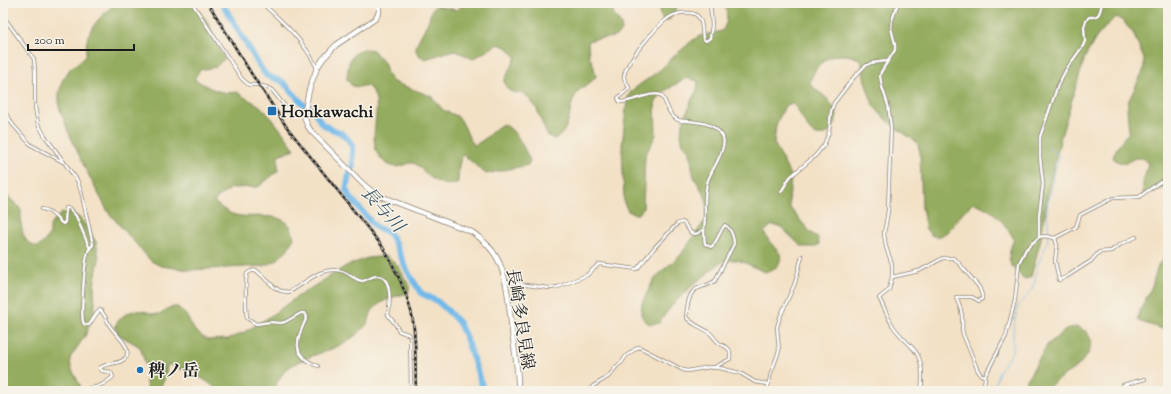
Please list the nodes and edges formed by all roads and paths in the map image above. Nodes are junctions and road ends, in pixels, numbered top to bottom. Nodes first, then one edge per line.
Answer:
1 (192, 3) edge
2 (262, 3) edge
3 (379, 3) edge
4 (710, 3) edge
5 (898, 3) edge
6 (1102, 3) edge
7 (3, 16) edge
8 (888, 60) junction
9 (317, 68) junction
10 (3, 110) edge
11 (304, 115) junction
12 (64, 162) junction
13 (1168, 178) edge
14 (781, 192) dead end
15 (42, 209) dead end
16 (703, 230) junction
17 (1039, 237) junction
18 (1055, 238) junction
19 (1136, 238) dead end
20 (90, 249) junction
21 (802, 256) dead end
22 (892, 277) junction
23 (505, 280) junction
24 (318, 366) dead end
25 (714, 368) junction
26 (985, 376) junction
27 (1145, 379) dead end
28 (768, 384) junction
29 (86, 391) edge
30 (411, 391) edge
31 (518, 391) edge
32 (589, 391) edge
33 (767, 391) edge
34 (920, 391) edge
35 (981, 391) edge
36 (1118, 391) edge

1 - 11 street
2 - 9 street
3 - 9 main road
4 - 16 street
5 - 8 street
6 - 17 street
7 - 12 street
8 - 14 street
8 - 22 street
9 - 11 main road
10 - 12 street
11 - 23 main road, 長崎多良見線
12 - 20 street
13 - 18 street
15 - 20 street
16 - 23 street
16 - 25 street
17 - 18 street
17 - 26 street
18 - 19 street
20 - 29 street
21 - 28 street
22 - 26 street
22 - 34 street
23 - 31 main road, 長崎多良見線
24 - 30 street
25 - 28 street
25 - 32 street
26 - 35 street
27 - 36 street
28 - 33 street

